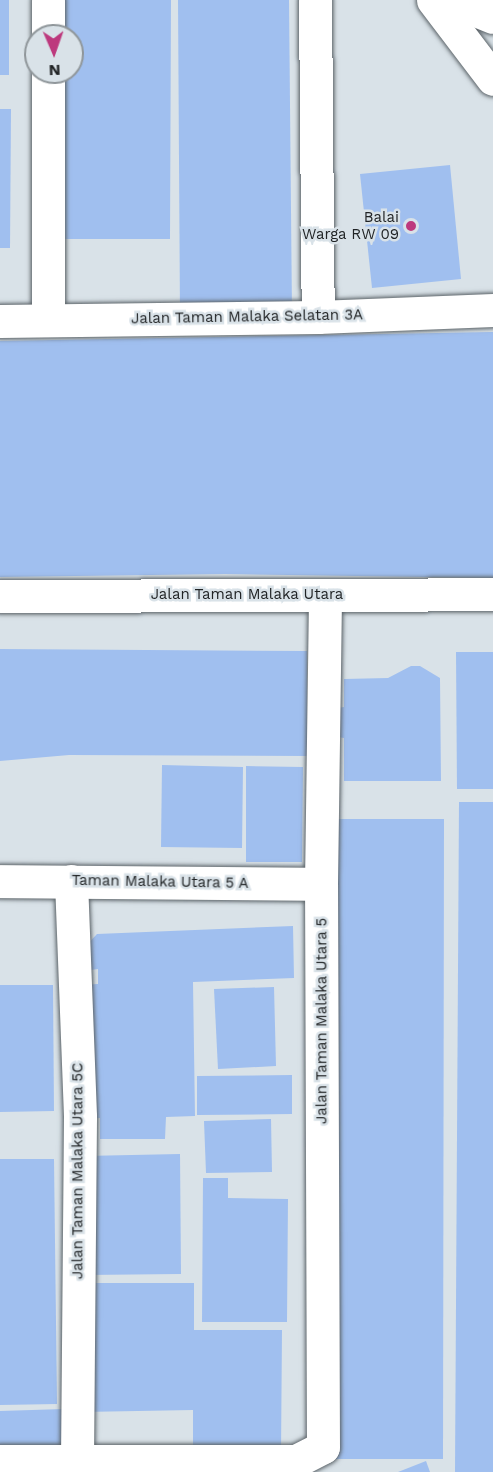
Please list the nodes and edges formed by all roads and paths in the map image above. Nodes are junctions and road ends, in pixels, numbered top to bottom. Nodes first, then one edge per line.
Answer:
1 (48, 0) edge
2 (315, 0) edge
3 (434, 0) edge
4 (452, 0) edge
5 (493, 17) edge
6 (48, 24) edge
7 (493, 79) edge
8 (48, 84) edge
9 (493, 310) edge
10 (318, 317) junction
11 (48, 319) junction
12 (0, 321) edge
13 (493, 594) edge
14 (325, 595) junction
15 (0, 596) edge
16 (0, 881) edge
17 (70, 881) junction
18 (321, 884) junction
19 (0, 1461) edge
20 (77, 1462) junction

1 - 6 street
2 - 10 street
3 - 7 street
4 - 5 street
8 - 11 street
9 - 10 street, Jalan Taman Malaka Selatan 3A
10 - 11 street, Jalan Taman Malaka Selatan 3A
11 - 12 street, Jalan Taman Malaka Selatan 3A
13 - 14 street, Jalan Taman Malaka Utara
14 - 15 street, Jalan Taman Malaka Utara
14 - 18 street, Jalan Taman Malaka Utara 5
16 - 17 street, Taman Malaka Utara 5 A
17 - 18 street, Taman Malaka Utara 5 A
17 - 20 street, Jalan Taman Malaka Utara 5C
18 - 20 street, Jalan Taman Malaka Utara 5
19 - 20 street

